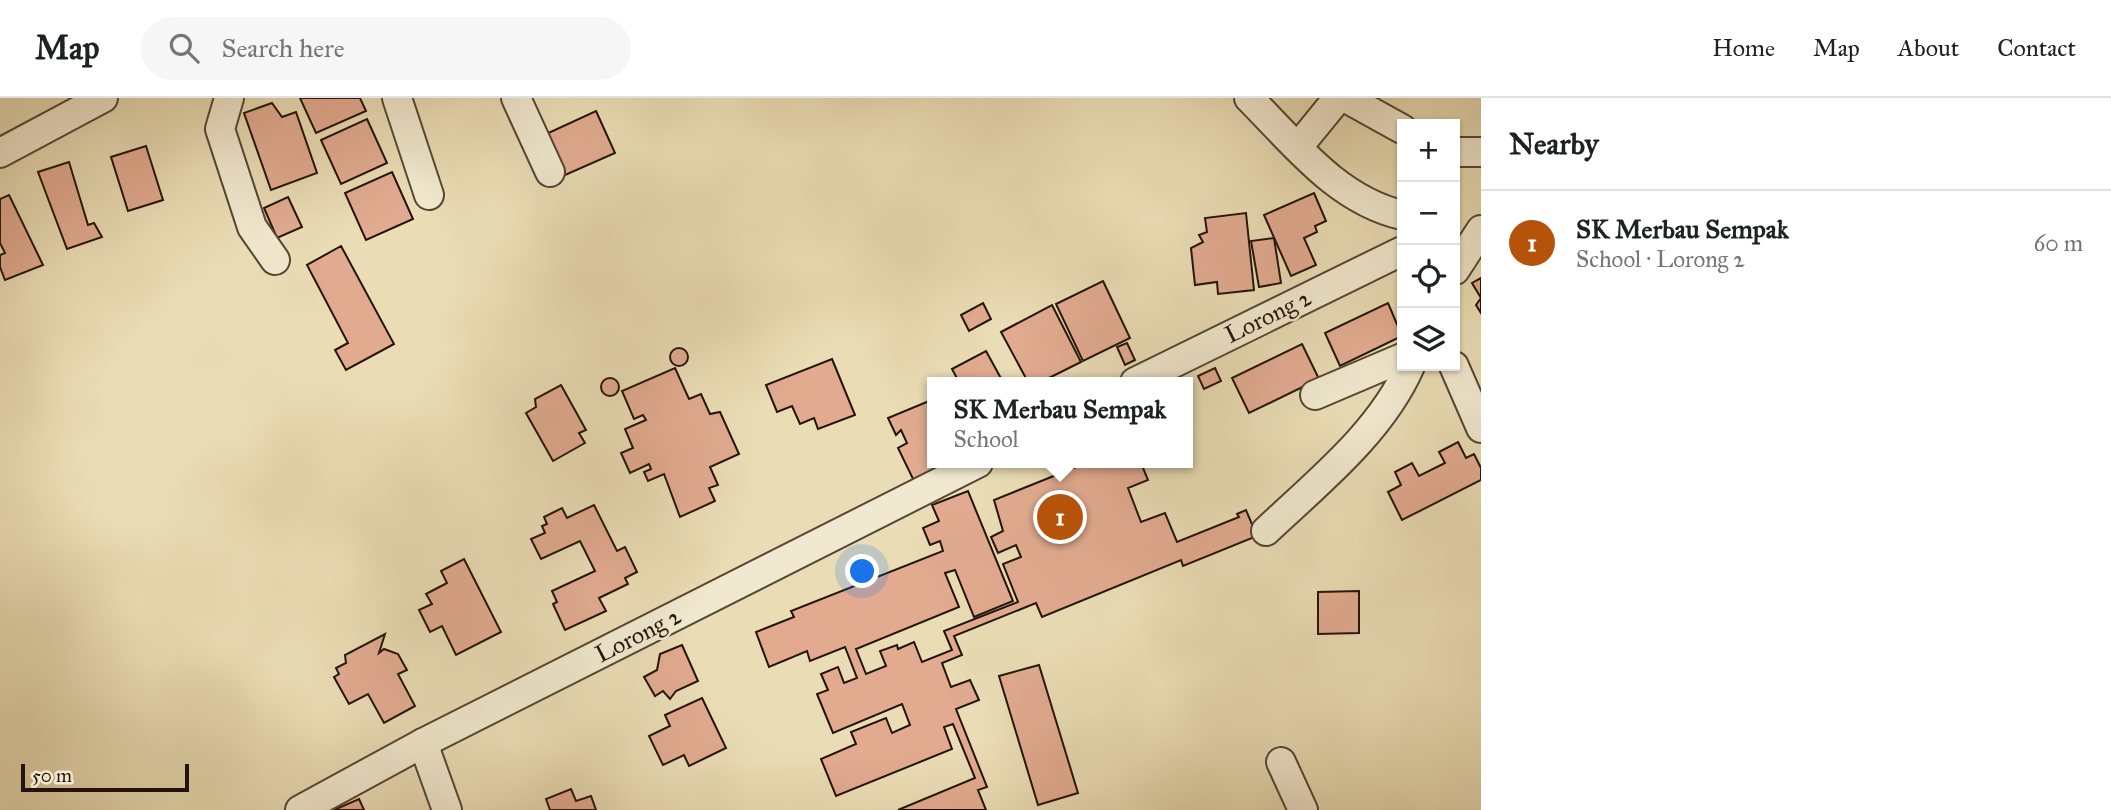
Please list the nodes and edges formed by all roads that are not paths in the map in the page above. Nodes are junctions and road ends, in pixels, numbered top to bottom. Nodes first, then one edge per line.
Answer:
1 (103, 98) edge
2 (229, 98) edge
3 (397, 98) edge
4 (516, 98) edge
5 (1249, 98) edge
6 (1338, 98) edge
7 (1346, 98) edge
8 (1397, 126) edge
9 (1298, 147) junction
10 (1460, 152) edge
11 (1481, 152) edge
12 (0, 153) edge
13 (550, 172) dead end
14 (429, 195) dead end
15 (1397, 214) edge
16 (1481, 219) edge
17 (1460, 225) edge
18 (1481, 230) edge
19 (1397, 253) edge
20 (275, 260) dead end
21 (1460, 263) edge
22 (1397, 360) edge
23 (1408, 371) edge
24 (1456, 371) edge
25 (1145, 377) edge
26 (1315, 395) dead end
27 (1480, 422) edge
28 (968, 468) edge
29 (1266, 531) dead end
30 (423, 743) junction
31 (1281, 762) dead end
32 (300, 810) edge
33 (447, 810) edge
34 (1303, 810) edge

1 - 12 street
2 - 20 street
3 - 14 street
4 - 13 street
5 - 9 street
6 - 9 street
7 - 8 street
9 - 15 street
10 - 11 street
16 - 17 street
18 - 21 street
19 - 25 street, Lorong 2
22 - 26 street
23 - 29 street
24 - 27 street
28 - 30 street, Lorong 2
30 - 32 street, Lorong 2
30 - 33 street
31 - 34 street

